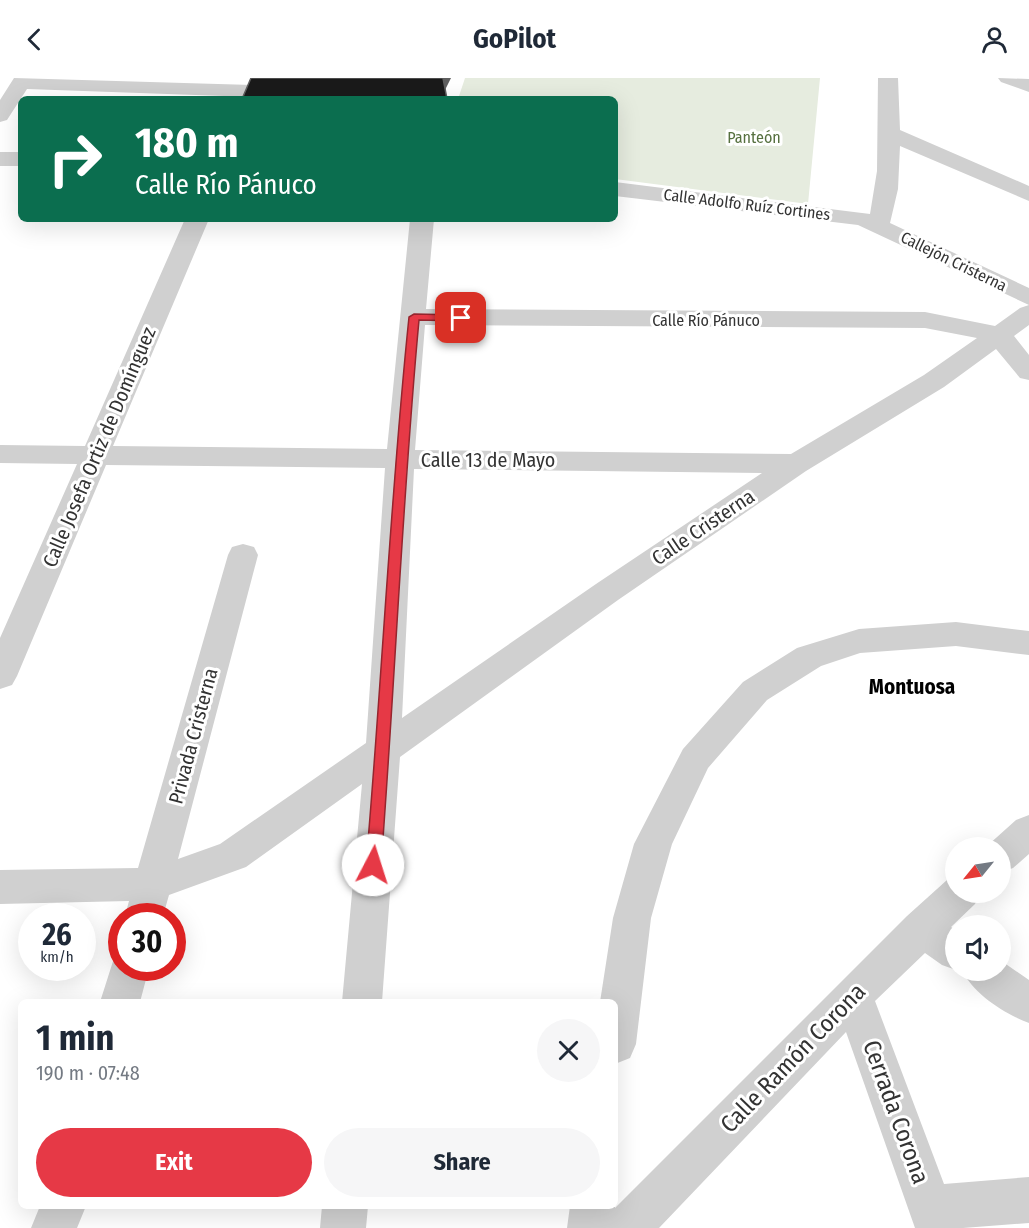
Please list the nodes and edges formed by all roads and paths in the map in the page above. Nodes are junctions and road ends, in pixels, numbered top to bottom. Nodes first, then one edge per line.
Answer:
1 (888, 78) edge
2 (1008, 78) edge
3 (23, 80) edge
4 (1029, 86) edge
5 (253, 89) edge
6 (0, 116) edge
7 (889, 133) junction
8 (0, 159) edge
9 (18, 159) edge
10 (618, 189) edge
11 (1029, 194) edge
12 (196, 222) edge
13 (422, 222) edge
14 (878, 225) junction
15 (1029, 297) edge
16 (1029, 313) edge
17 (414, 317) junction
18 (998, 334) junction
19 (1029, 372) edge
20 (0, 454) edge
21 (96, 454) junction
22 (400, 459) junction
23 (796, 464) junction
24 (243, 555) dead end
25 (1029, 643) edge
26 (0, 676) edge
27 (383, 751) junction
28 (1029, 831) edge
29 (1011, 847) edge
30 (0, 887) edge
31 (148, 900) edge
32 (949, 903) edge
33 (921, 928) junction
34 (945, 944) edge
35 (126, 981) edge
36 (997, 981) edge
37 (853, 996) junction
38 (121, 999) edge
39 (362, 999) edge
40 (1029, 1004) edge
41 (618, 1022) edge
42 (1029, 1200) edge
43 (62, 1209) edge
44 (345, 1209) edge
45 (593, 1209) edge
46 (935, 1218) edge
47 (54, 1228) edge
48 (343, 1228) edge
49 (590, 1228) edge
50 (628, 1228) edge

1 - 7 street
2 - 4 street
3 - 5 street
3 - 6 street
7 - 11 street
7 - 14 street
8 - 9 street
10 - 14 street, Calle Adolfo Ruíz Cortines
12 - 21 street, Calle Josefa Ortiz de Domínguez
13 - 17 street
14 - 15 street, Callejón Cristerna
16 - 18 street, Calle Cristerna
17 - 18 street, Calle Río Pánuco
17 - 22 street
18 - 19 street
18 - 23 street, Calle Cristerna
20 - 21 street, Calle 13 de Mayo
21 - 22 street, Calle 13 de Mayo
21 - 26 street, Calle Josefa Ortiz de Domínguez
22 - 23 street, Calle 13 de Mayo
22 - 27 street
23 - 27 street, Calle Cristerna
24 - 31 street, Privada Cristerna
25 - 41 street
27 - 31 street, Calle Cristerna
27 - 39 street
28 - 29 street
30 - 31 street, Calle Cristerna
32 - 33 street, Calle Ramón Corona
33 - 34 street
33 - 37 street, Calle Ramón Corona
35 - 38 street
36 - 40 street
37 - 46 street, Cerrada Corona
37 - 50 street, Calle Ramón Corona
42 - 46 street
43 - 47 street
44 - 48 street
45 - 49 street

